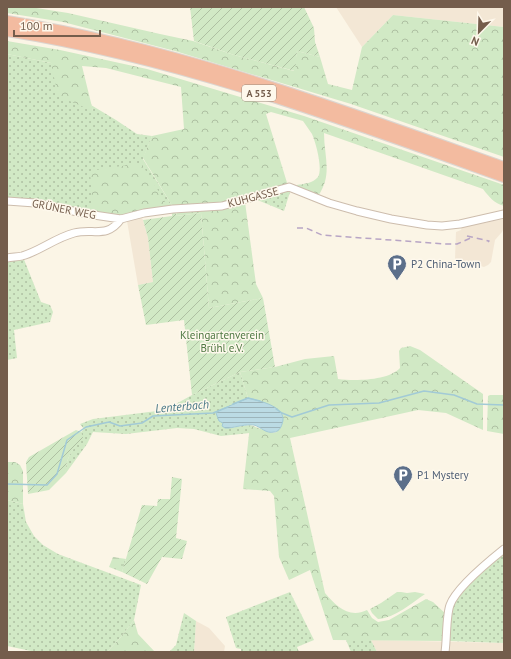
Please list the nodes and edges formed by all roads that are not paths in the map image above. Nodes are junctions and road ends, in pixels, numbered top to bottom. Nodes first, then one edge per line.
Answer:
1 (7, 21) edge
2 (7, 31) edge
3 (504, 167) edge
4 (504, 177) edge
5 (7, 201) edge
6 (504, 214) edge
7 (121, 218) junction
8 (7, 258) edge
9 (504, 549) edge
10 (446, 652) edge

1 - 3 highway, A 553
2 - 4 highway, A 553
5 - 7 street, GRÜNER WEG
6 - 7 street, KUHGASSE
7 - 8 street
9 - 10 street

